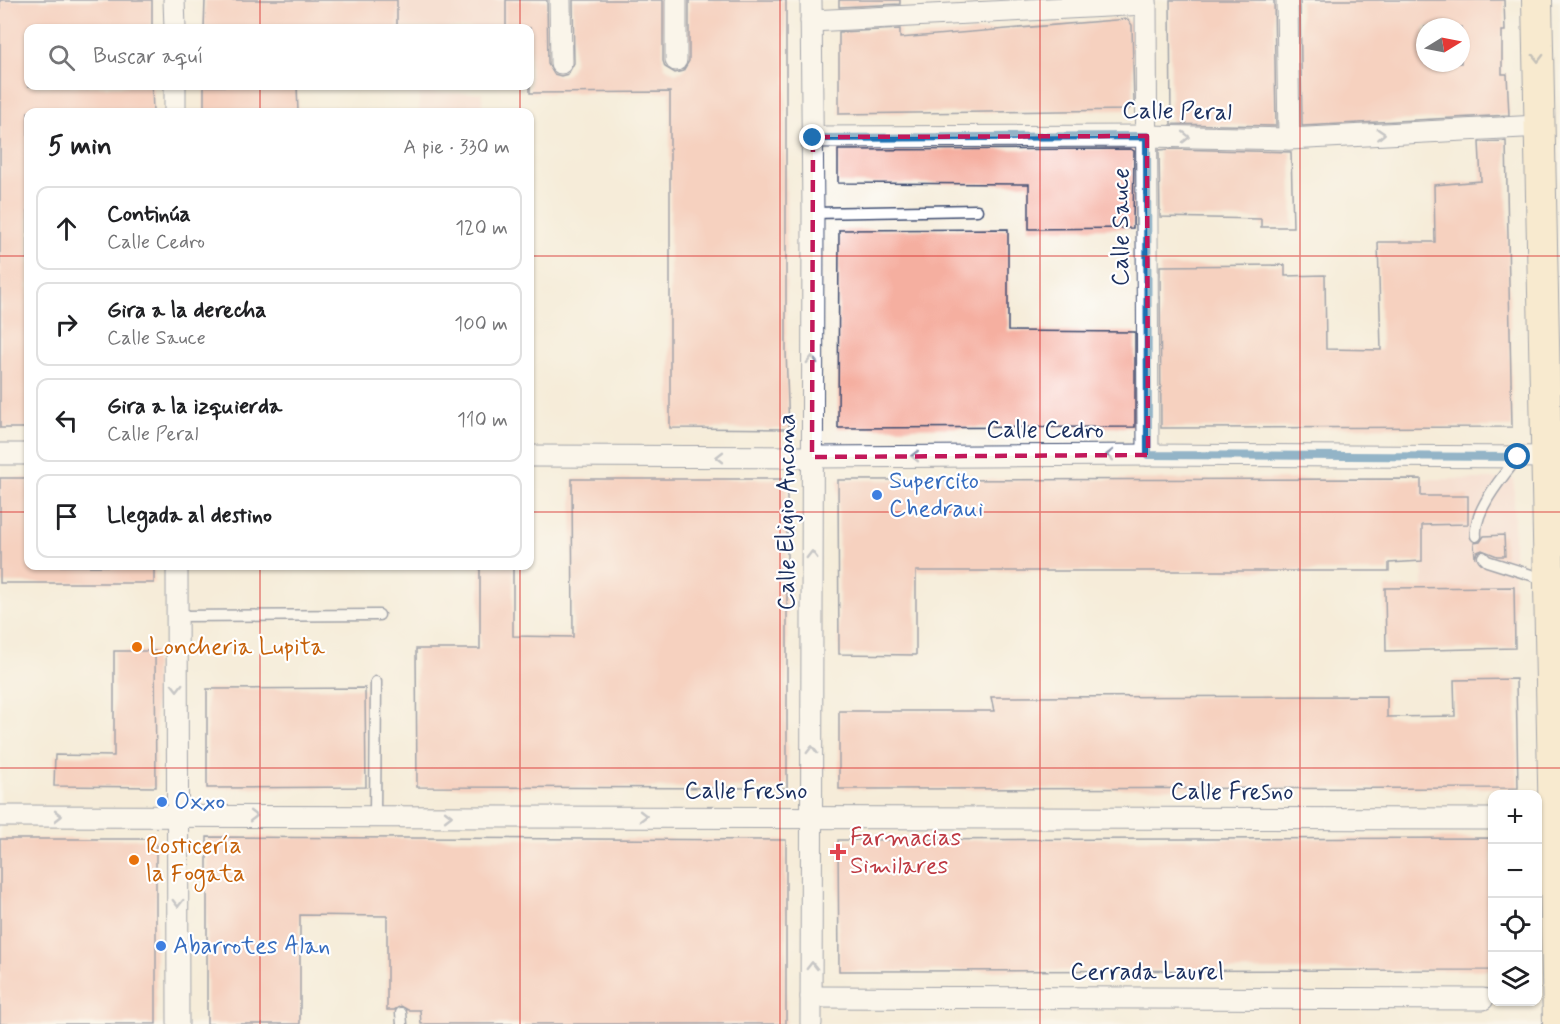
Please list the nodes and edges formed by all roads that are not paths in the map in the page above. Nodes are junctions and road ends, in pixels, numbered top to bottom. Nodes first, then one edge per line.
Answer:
1 (174, 0) edge
2 (560, 0) edge
3 (676, 0) edge
4 (1287, 0) edge
5 (1537, 0) edge
6 (1146, 2) edge
7 (811, 10) edge
8 (175, 24) edge
9 (676, 60) dead end
10 (561, 63) dead end
11 (175, 90) edge
12 (175, 108) edge
13 (1540, 126) junction
14 (1147, 136) junction
15 (813, 138) junction
16 (1289, 139) junction
17 (977, 210) dead end
18 (813, 213) junction
19 (0, 454) edge
20 (24, 454) edge
21 (1148, 455) junction
22 (534, 456) edge
23 (812, 457) junction
24 (1542, 457) edge
25 (1476, 536) dead end
26 (1483, 557) dead end
27 (177, 570) edge
28 (1549, 581) junction
29 (379, 615) dead end
30 (177, 616) junction
31 (376, 682) dead end
32 (0, 816) edge
33 (178, 816) junction
34 (375, 816) junction
35 (813, 816) junction
36 (1488, 819) edge
37 (1546, 819) edge
38 (1558, 957) edge
39 (811, 997) junction
40 (1483, 999) dead end
41 (178, 1024) edge
42 (811, 1024) edge
43 (1558, 1024) edge

1 - 8 street
2 - 10 street
3 - 9 street
4 - 16 street
5 -> 13 main road
6 - 7 street
6 - 14 street, Calle Sauce
7 - 15 street, Calle Eligio Ancona
11 - 12 street
16 -> 13 street, Calle Peral
13 - 24 main road
14 - 15 street, Calle Peral
14 -> 16 street, Calle Peral
14 - 21 street, Calle Sauce
15 - 18 street, Calle Eligio Ancona
17 - 18 lane
23 -> 18 street, Calle Eligio Ancona
19 - 20 street
21 -> 23 street, Calle Cedro
21 - 24 street, Calle Cedro
23 -> 22 street, Calle Cedro
35 -> 23 street, Calle Eligio Ancona
24 - 25 lane
24 - 28 main road
26 - 28 lane
27 - 30 street
28 - 37 main road
29 - 30 lane
30 -> 33 street
31 - 34 lane
32 -> 33 street, Calle Fresno
33 -> 34 street, Calle Fresno
33 -> 41 street
34 -> 35 street, Calle Fresno
35 - 36 street, Calle Fresno
39 -> 35 street, Calle Eligio Ancona
37 - 38 main road
38 - 43 main road
39 - 40 street, Cerrada Laurel
39 - 42 street, Calle Eligio Ancona

